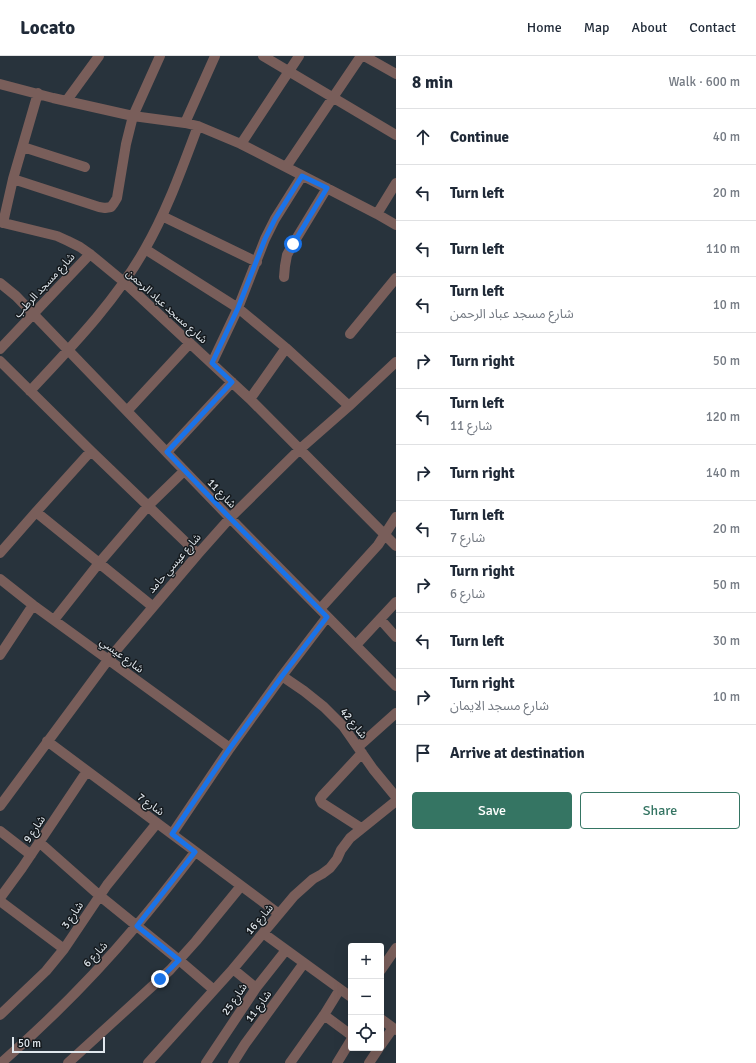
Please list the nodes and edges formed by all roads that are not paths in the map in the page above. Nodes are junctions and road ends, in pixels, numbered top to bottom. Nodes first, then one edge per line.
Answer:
1 (99, 56) edge
2 (160, 56) edge
3 (215, 56) edge
4 (263, 56) edge
5 (299, 56) edge
6 (362, 56) edge
7 (289, 72) junction
8 (396, 74) edge
9 (0, 84) edge
10 (38, 93) junction
11 (333, 98) junction
12 (67, 100) junction
13 (133, 116) junction
14 (185, 123) junction
15 (198, 126) junction
16 (396, 135) edge
17 (241, 144) junction
18 (23, 147) junction
19 (85, 167) dead end
20 (286, 167) junction
21 (302, 176) junction
22 (13, 179) junction
23 (396, 182) edge
24 (327, 188) junction
25 (376, 214) junction
26 (162, 216) junction
27 (1, 222) edge
28 (396, 225) edge
29 (145, 249) junction
30 (90, 254) junction
31 (256, 262) junction
32 (284, 277) dead end
33 (396, 278) edge
34 (124, 282) junction
35 (0, 283) edge
36 (238, 308) junction
37 (33, 314) junction
38 (350, 334) dead end
39 (190, 343) junction
40 (286, 348) junction
41 (0, 349) edge
42 (68, 350) junction
43 (0, 361) edge
44 (396, 362) edge
45 (212, 363) junction
46 (232, 382) junction
47 (30, 391) junction
48 (250, 399) junction
49 (349, 406) junction
50 (127, 411) junction
51 (300, 449) junction
52 (91, 452) junction
53 (167, 452) junction
54 (184, 470) junction
55 (148, 506) junction
56 (36, 512) junction
57 (396, 517) edge
58 (230, 518) junction
59 (385, 535) junction
60 (396, 546) edge
61 (0, 553) edge
62 (198, 554) junction
63 (99, 563) junction
64 (0, 579) edge
65 (396, 602) edge
66 (33, 605) junction
67 (152, 606) junction
68 (320, 609) junction
69 (327, 617) junction
70 (380, 619) junction
71 (54, 620) junction
72 (396, 637) edge
73 (356, 645) junction
74 (0, 655) edge
75 (108, 660) junction
76 (282, 676) junction
77 (396, 686) edge
78 (396, 713) edge
79 (47, 741) junction
80 (230, 748) junction
81 (360, 750) junction
82 (87, 771) junction
83 (396, 797) edge
84 (396, 801) edge
85 (0, 806) edge
86 (157, 824) junction
87 (361, 828) junction
88 (0, 831) edge
89 (172, 834) junction
90 (40, 842) junction
91 (195, 852) junction
92 (31, 855) junction
93 (241, 886) junction
94 (100, 896) junction
95 (0, 899) edge
96 (279, 914) junction
97 (137, 926) junction
98 (263, 933) junction
99 (396, 948) edge
100 (64, 949) junction
101 (286, 950) junction
102 (179, 960) junction
103 (304, 963) junction
104 (384, 966) edge
105 (233, 969) junction
106 (256, 988) junction
107 (214, 990) junction
108 (340, 990) junction
109 (348, 995) edge
110 (1, 1013) edge
111 (324, 1015) junction
112 (384, 1021) edge
113 (394, 1029) edge
114 (348, 1033) edge
115 (384, 1040) edge
116 (348, 1045) edge
117 (375, 1051) edge
118 (0, 1063) edge
119 (68, 1063) edge
120 (148, 1063) edge
121 (206, 1063) edge
122 (233, 1063) edge
123 (290, 1063) edge
124 (337, 1063) edge
125 (369, 1063) edge

1 - 12 street
2 - 13 street
3 - 14 street
4 - 7 street
5 - 7 street
6 - 8 street
6 - 11 street
7 - 11 street
7 - 17 street
9 - 10 street
10 - 12 street
10 - 18 street
11 - 16 street
11 - 20 street
12 - 13 street
13 - 14 street
13 - 22 street
14 - 15 street
15 - 17 street
15 - 26 street
17 - 20 street
18 - 19 street
18 - 22 street
20 - 21 street
21 - 24 street
21 - 31 street
22 - 27 street
23 - 25 street
24 - 25 street
24 - 32 street
25 - 28 street
26 - 29 street
26 - 31 street
27 - 30 street, شارع مسجد عباد الرحمن
29 - 34 street
29 - 36 street
30 - 34 street, شارع مسجد عباد الرحمن
30 - 37 street, شارع مسجد الرطب
31 - 36 street
33 - 38 street
34 - 39 street, شارع مسجد عباد الرحمن
34 - 42 street
35 - 37 street, شارع 11
36 - 40 street
36 - 45 street
37 - 41 street, شارع مسجد الرطب
37 - 42 street, شارع 11
39 - 45 street, شارع مسجد عباد الرحمن
39 - 50 street
40 - 48 street
40 - 49 street
42 - 47 street
42 - 50 street, شارع 11
43 - 47 street
44 - 49 street, شارع عيسي حامد
45 - 46 street, شارع مسجد عباد الرحمن
46 - 48 street, شارع مسجد عباد الرحمن
46 - 53 street
47 - 52 street
48 - 51 street, شارع مسجد عباد الرحمن
49 - 51 street, شارع عيسي حامد
50 - 53 street, شارع 11
51 - 58 street, شارع عيسي حامد
51 - 59 street, شارع مسجد عباد الرحمن
52 - 55 street
52 - 56 street
53 - 54 street, شارع 11
54 - 55 street
54 - 58 street, شارع 11
55 - 62 street
55 - 63 street
56 - 61 street
56 - 63 street
57 - 59 street
58 - 62 street, شارع عيسي حامد
58 - 68 street, شارع 11
59 - 60 street, شارع مسجد عباد الرحمن
59 - 68 street
62 - 67 street, شارع عيسي حامد
63 - 67 street
63 - 71 street
64 - 66 street, شارع عيسي
65 - 70 street
66 - 71 street, شارع عيسي
66 - 74 street
67 - 75 street, شارع عيسي حامد
68 - 69 street, شارع 11
69 - 73 street, شارع 11
69 - 76 street
70 - 72 street
70 - 73 street
71 - 75 street, شارع عيسي
73 - 77 street, شارع 11
75 - 79 street, شارع عيسي حامد
75 - 80 street, شارع عيسي
76 - 80 street
76 - 81 street, شارع 42
78 - 81 street
79 - 82 street, شارع 7
79 - 85 street, شارع عيسي حامد
80 - 89 street
81 - 83 street, شارع 42
81 - 87 street
82 - 86 street, شارع 7
82 - 90 street, شارع 9
84 - 87 street, شارع 16
86 - 89 street, شارع 7
86 - 94 street, شارع 3
87 - 96 street, شارع 16
88 - 92 street
89 - 91 street, شارع 7
90 - 92 street, شارع 9
90 - 94 street
91 - 93 street, شارع 7
91 - 97 street, شارع 6
92 - 95 street, شارع 9
93 - 96 street, شارع 7
93 - 102 street
94 - 97 street
94 - 100 street, شارع 3
95 - 100 street
96 - 98 street, شارع 16
97 - 102 street
97 - 118 street, شارع 6
98 - 101 street
98 - 105 street, شارع 16
99 - 104 street
100 - 110 street, شارع 3
101 - 103 street
101 - 106 street, شارع 25
102 - 107 street
102 - 119 street
103 - 108 street
103 - 122 street, شارع 11
105 - 106 street
105 - 107 street, شارع 16
106 - 121 street, شارع 25
107 - 120 street, شارع 16
108 - 109 street
108 - 111 street
111 - 114 street
111 - 123 street
112 - 113 street
113 - 115 street
116 - 124 street
117 - 125 street

